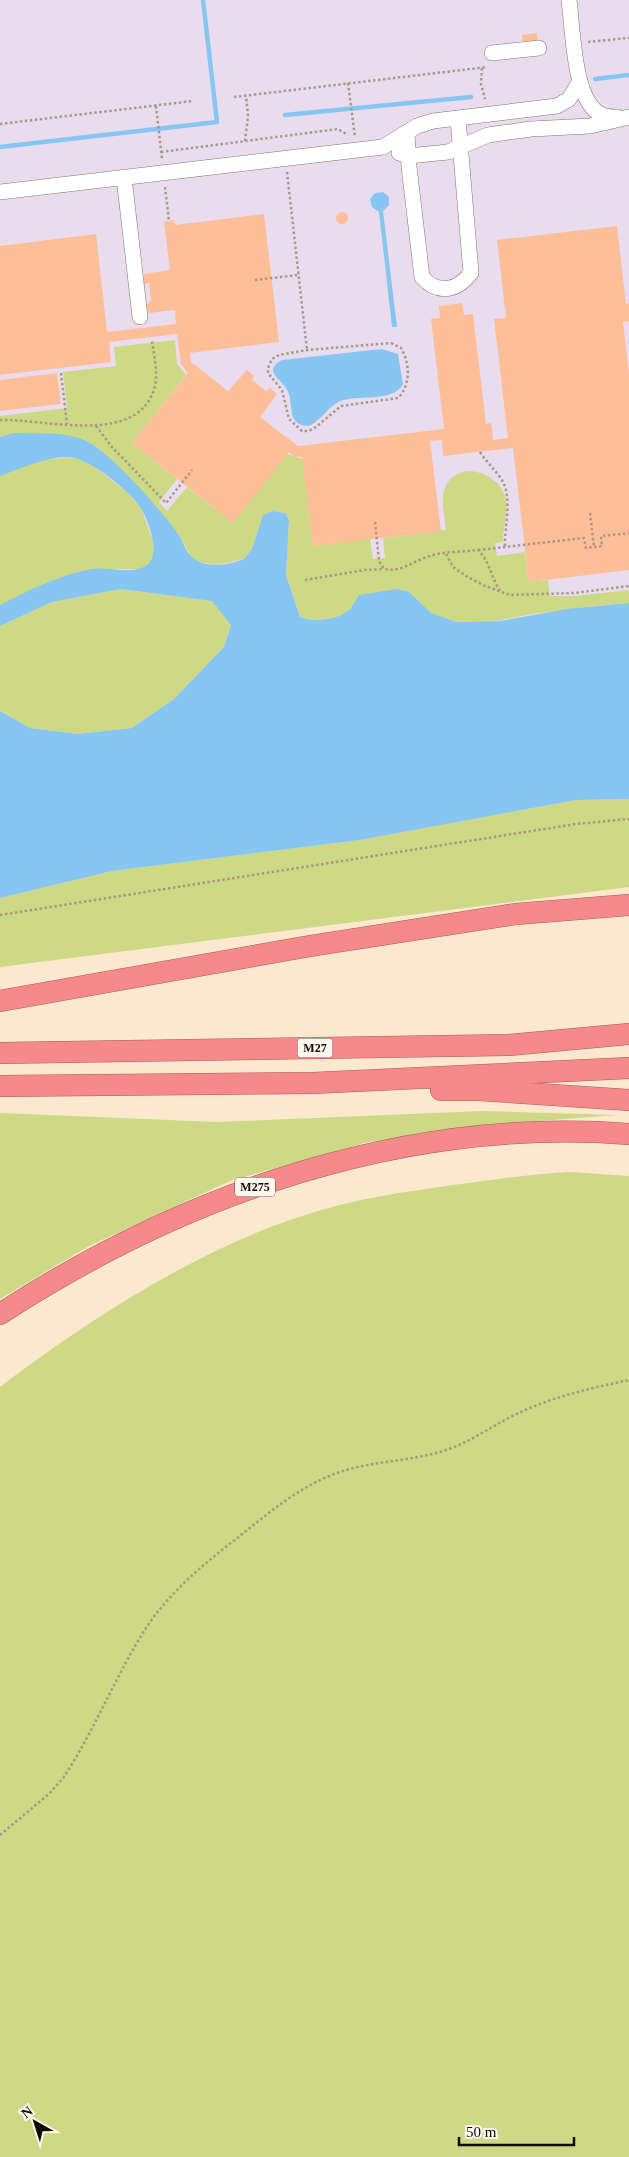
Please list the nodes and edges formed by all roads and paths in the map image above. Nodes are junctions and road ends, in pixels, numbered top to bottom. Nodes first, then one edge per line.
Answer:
1 (570, 0) edge
2 (629, 38) edge
3 (575, 44) junction
4 (539, 48) dead end
5 (492, 60) joint
6 (482, 68) junction
7 (580, 82) junction
8 (348, 83) junction
9 (246, 95) junction
10 (234, 96) dead end
11 (193, 101) dead end
12 (156, 106) junction
13 (491, 115) junction
14 (352, 118) dead end
15 (626, 118) edge
16 (458, 119) junction
17 (0, 124) edge
18 (407, 133) junction
19 (160, 140) dead end
20 (355, 140) dead end
21 (245, 141) junction
22 (383, 147) junction
23 (461, 147) junction
24 (161, 152) dead end
25 (408, 156) junction
26 (285, 158) junction
27 (124, 177) junction
28 (0, 192) edge
29 (165, 193) dead end
30 (169, 221) dead end
31 (298, 275) junction
32 (255, 280) dead end
33 (140, 317) dead end
34 (152, 341) dead end
35 (307, 350) junction
36 (62, 373) dead end
37 (0, 420) edge
38 (67, 424) junction
39 (96, 426) junction
40 (480, 452) dead end
41 (192, 470) dead end
42 (590, 513) dead end
43 (375, 522) dead end
44 (629, 533) edge
45 (594, 547) junction
46 (505, 548) junction
47 (478, 550) junction
48 (446, 554) junction
49 (384, 569) junction
50 (305, 580) dead end
51 (629, 586) edge
52 (501, 592) junction
53 (629, 819) edge
54 (629, 905) edge
55 (0, 915) edge
56 (156, 974) junction
57 (0, 986) edge
58 (0, 1001) edge
59 (629, 1034) edge
60 (0, 1053) edge
61 (629, 1068) edge
62 (313, 1083) junction
63 (0, 1086) edge
64 (629, 1100) edge
65 (629, 1134) edge
66 (0, 1314) edge
67 (629, 1380) edge
68 (0, 1834) edge

1 - 3 lane
2 - 3 path
3 - 7 lane
4 - 5 lane
5 - 6 path
6 - 8 path
6 - 13 path
7 - 13 lane
7 - 15 lane
8 - 9 path
8 - 14 path
9 - 10 path
9 - 21 path
11 - 12 path
12 - 17 path
12 - 19 path
13 - 16 lane
15 - 23 lane
16 - 18 lane
16 - 23 lane
18 - 22 lane
18 - 25 lane
20 - 21 path
21 - 24 path
22 - 25 lane
22 - 26 lane
23 - 25 lane
23 - 25 lane
26 - 27 lane
26 - 31 path
27 - 28 lane
27 - 33 lane
29 - 30 path
31 - 32 path
31 - 35 path
34 - 39 path
35 - 35 path
36 - 38 path
37 - 38 path
38 - 39 path
39 - 41 path
40 - 46 path
42 - 45 path
43 - 49 path
44 - 45 path
45 - 46 path
46 - 47 path
47 - 48 path
47 - 52 path
48 - 49 path
48 - 52 path
49 - 50 path
51 - 52 path
53 - 55 path
54 - 56 highway
56 - 57 highway
56 - 58 highway
59 - 60 highway, M27
61 - 62 highway
62 - 63 highway
62 - 64 highway
65 - 66 highway, M275
67 - 68 path

